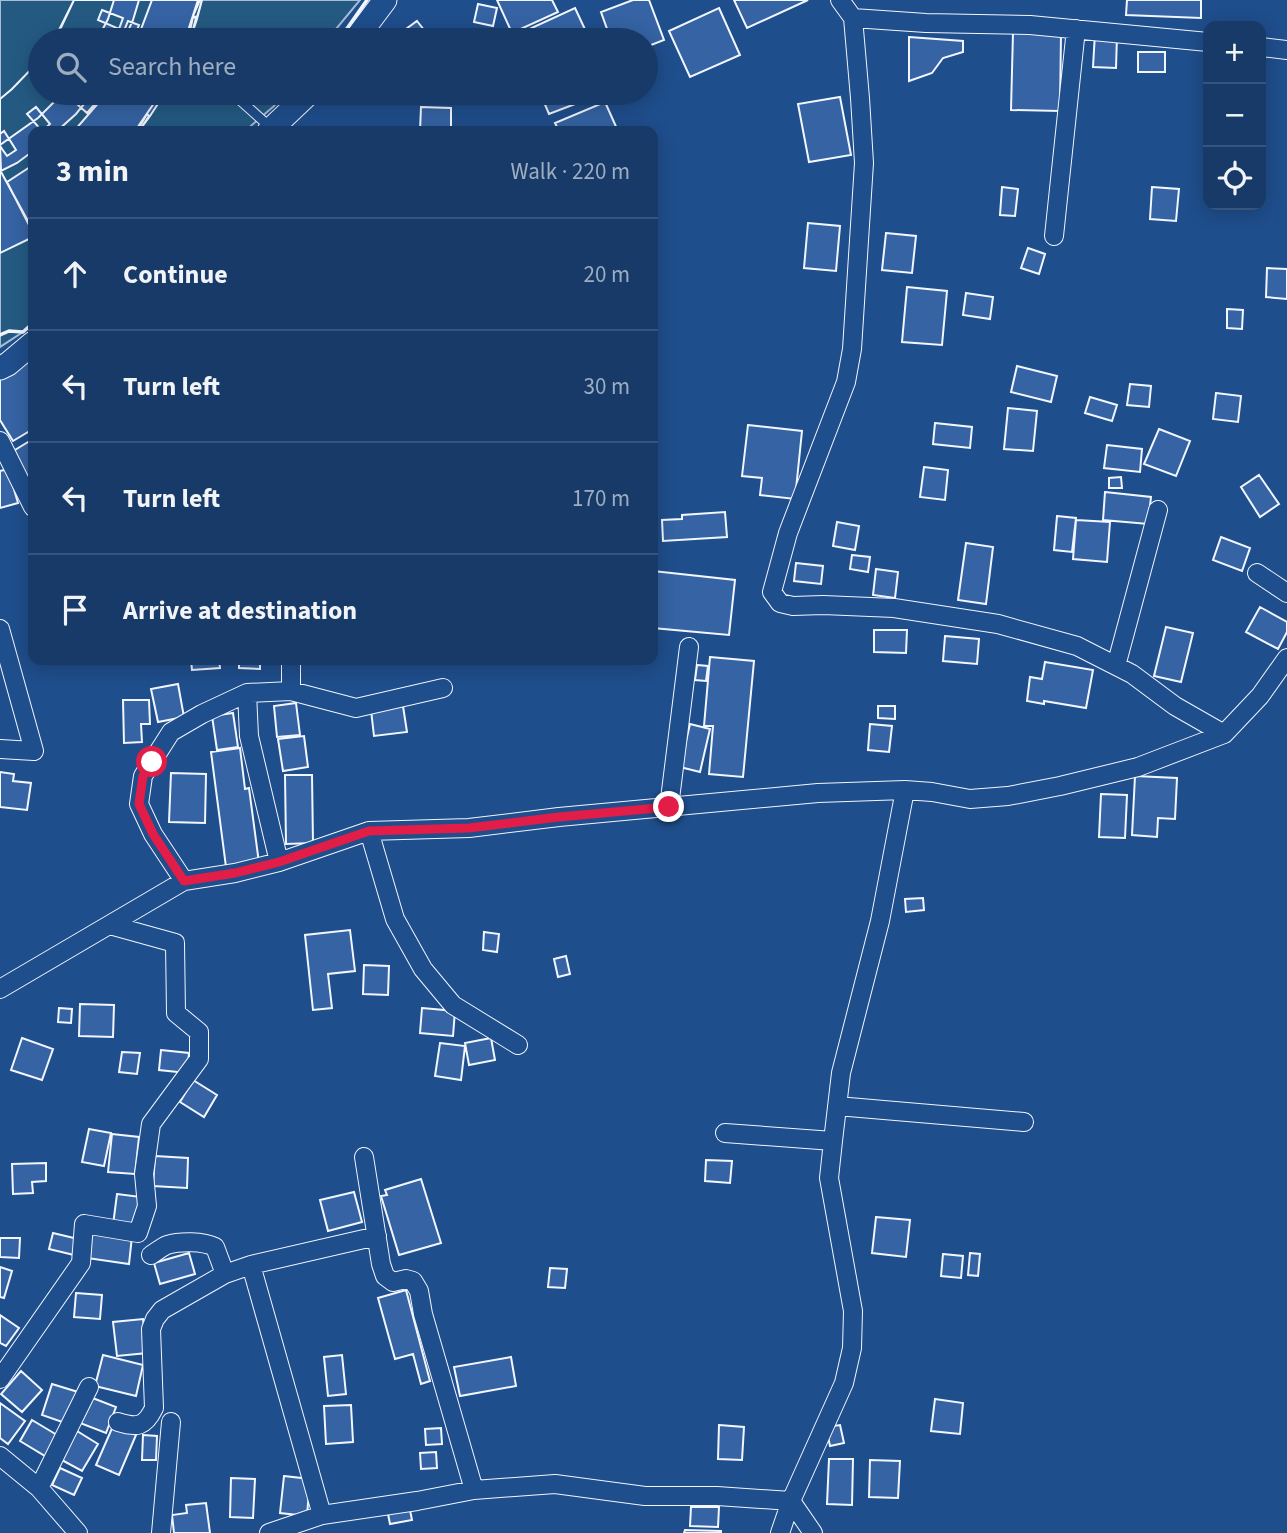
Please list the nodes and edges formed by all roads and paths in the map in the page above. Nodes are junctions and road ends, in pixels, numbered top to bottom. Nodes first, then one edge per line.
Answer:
1 (385, 0) edge
2 (840, 0) edge
3 (853, 18) junction
4 (364, 28) edge
5 (1076, 29) junction
6 (1203, 42) edge
7 (1266, 48) edge
8 (1287, 50) edge
9 (244, 105) edge
10 (296, 105) edge
11 (266, 126) edge
12 (274, 126) edge
13 (1054, 236) dead end
14 (28, 347) edge
15 (0, 368) edge
16 (0, 441) edge
17 (28, 497) edge
18 (1158, 510) dead end
19 (1257, 572) dead end
20 (1287, 593) edge
21 (0, 629) edge
22 (689, 647) dead end
23 (1287, 658) edge
24 (291, 665) edge
25 (1116, 666) junction
26 (443, 688) dead end
27 (291, 691) junction
28 (247, 693) junction
29 (1224, 734) junction
30 (0, 749) edge
31 (905, 790) junction
32 (669, 807) junction
33 (369, 831) junction
34 (279, 862) junction
35 (184, 881) junction
36 (110, 925) junction
37 (0, 989) edge
38 (518, 1045) dead end
39 (837, 1106) junction
40 (1024, 1122) dead end
41 (725, 1133) dead end
42 (833, 1141) junction
43 (364, 1157) dead end
44 (377, 1236) junction
45 (152, 1255) dead end
46 (251, 1265) junction
47 (225, 1274) junction
48 (0, 1379) edge
49 (89, 1387) dead end
50 (118, 1422) dead end
51 (170, 1422) dead end
52 (0, 1456) edge
53 (39, 1488) junction
54 (474, 1490) junction
55 (791, 1501) junction
56 (322, 1515) junction
57 (78, 1533) edge
58 (160, 1533) edge
59 (269, 1533) edge
60 (780, 1533) edge
61 (813, 1533) edge

1 - 4 street
2 - 3 street
3 - 5 street
3 - 25 street
5 - 6 street
5 - 13 street
7 - 8 street
9 - 11 lane
10 - 12 street
14 - 15 street
16 - 17 street
18 - 25 street
19 - 20 street
21 - 30 street
22 - 32 street
23 - 29 street
24 - 27 street
25 - 29 street
26 - 27 street
27 - 28 street
28 - 34 street
28 - 35 street
29 - 31 street
31 - 32 street
31 - 39 street
32 - 33 street
33 - 34 street
33 - 38 street
34 - 35 street
35 - 36 street
36 - 37 street
36 - 48 street
39 - 40 street
39 - 42 street
41 - 42 street
42 - 55 street
43 - 44 street
44 - 46 street
44 - 54 street
45 - 47 street
46 - 47 street
46 - 56 street
47 - 50 street
49 - 53 street
51 - 58 street
52 - 53 street
53 - 57 street
54 - 55 street
54 - 56 street
55 - 60 street
55 - 61 street
56 - 59 street

